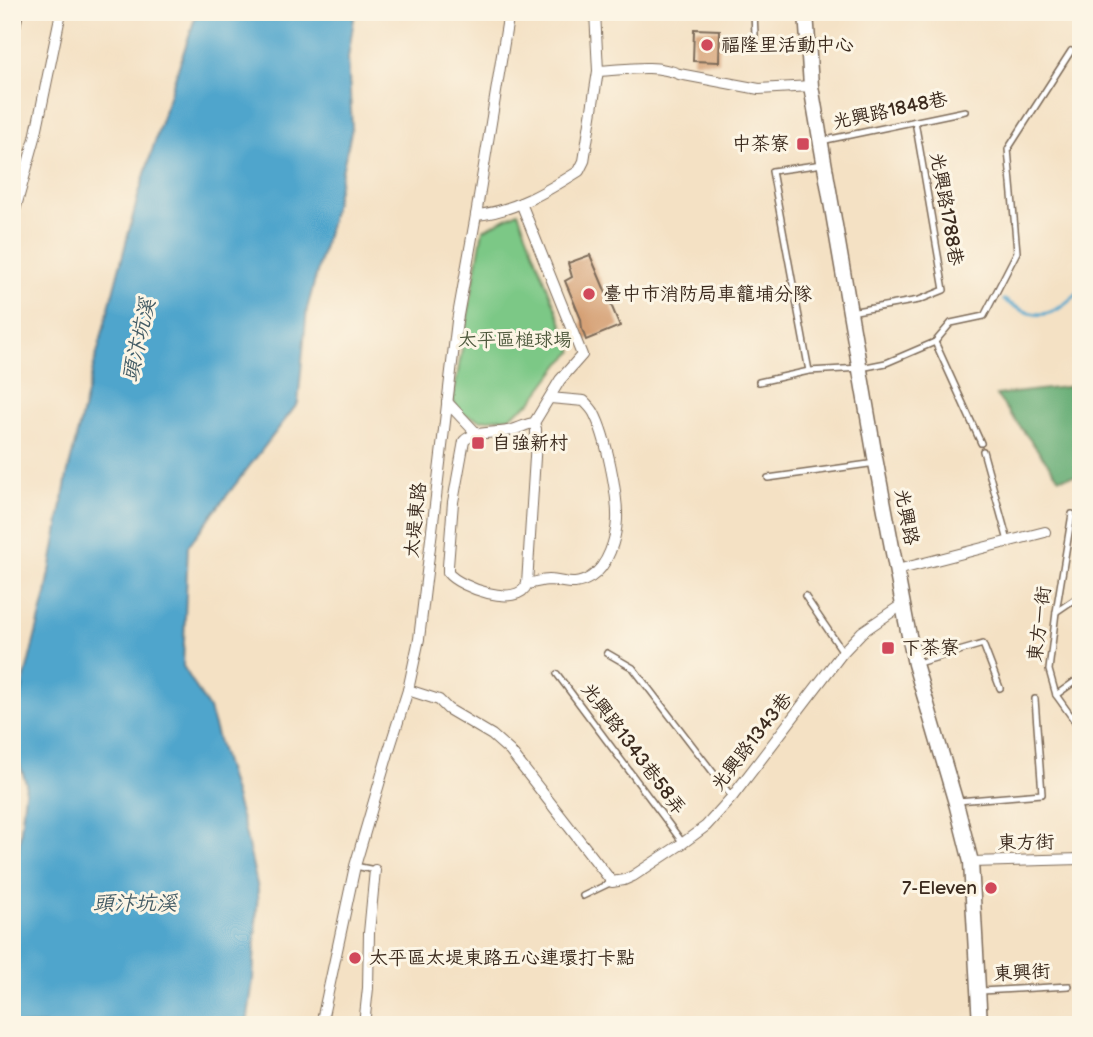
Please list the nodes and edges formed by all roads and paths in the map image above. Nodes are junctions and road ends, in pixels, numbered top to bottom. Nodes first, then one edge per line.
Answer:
1 (20, 12) edge
2 (61, 12) edge
3 (509, 12) edge
4 (595, 12) edge
5 (754, 12) edge
6 (806, 12) edge
7 (14, 34) edge
8 (755, 35) dead end
9 (1071, 51) dead end
10 (12, 52) edge
11 (598, 71) junction
12 (811, 86) junction
13 (965, 111) dead end
14 (915, 121) junction
15 (821, 141) junction
16 (824, 164) junction
17 (521, 203) junction
18 (477, 215) junction
19 (12, 221) edge
20 (850, 312) junction
21 (935, 342) junction
22 (861, 368) junction
23 (809, 371) junction
24 (759, 382) dead end
25 (550, 398) junction
26 (451, 406) junction
27 (534, 423) junction
28 (478, 435) junction
29 (981, 443) dead end
30 (983, 451) dead end
31 (876, 463) junction
32 (768, 478) dead end
33 (1072, 514) dead end
34 (1045, 532) dead end
35 (1008, 541) junction
36 (897, 570) junction
37 (527, 584) junction
38 (805, 596) dead end
39 (1081, 596) edge
40 (903, 604) junction
41 (1056, 612) junction
42 (844, 652) junction
43 (607, 653) dead end
44 (915, 664) junction
45 (557, 674) dead end
46 (1081, 677) edge
47 (1000, 688) dead end
48 (408, 690) junction
49 (1056, 695) junction
50 (1035, 699) dead end
51 (1081, 730) edge
52 (732, 797) junction
53 (956, 803) junction
54 (683, 843) junction
55 (1081, 859) edge
56 (971, 862) junction
57 (355, 866) junction
58 (376, 870) joint
59 (612, 882) junction
60 (583, 896) dead end
61 (1069, 986) dead end
62 (978, 991) junction
63 (321, 1025) edge
64 (364, 1025) edge
65 (980, 1025) edge

1 - 7 lane
2 - 19 street
3 - 18 street, 太堤東路
4 - 11 street
5 - 8 lane
6 - 12 main road, 光興路
7 - 10 lane
9 - 21 lane
11 - 12 street
11 - 17 street
12 - 15 main road, 光興路
13 - 14 lane, 光興路1848巷
14 - 15 lane, 光興路1848巷
14 - 20 lane, 光興路1788巷
15 - 16 main road, 光興路
16 - 20 main road, 光興路
16 - 23 lane
17 - 18 street
17 - 25 street
18 - 26 street, 太堤東路
20 - 22 main road, 光興路
21 - 22 lane
21 - 29 lane
22 - 23 lane
22 - 31 main road, 光興路
23 - 24 lane
25 - 27 street
25 - 37 street
26 - 28 street
26 - 48 street, 太堤東路
27 - 28 street
27 - 37 street
28 - 37 street
30 - 35 lane
31 - 32 lane
31 - 36 main road, 光興路
33 - 41 lane, 東方一街
34 - 35 street
35 - 36 street
36 - 40 main road, 光興路
38 - 42 lane
39 - 41 lane
40 - 42 street, 光興路1343巷
40 - 44 main road, 光興路
41 - 49 lane, 東方一街
42 - 52 street, 光興路1343巷
43 - 52 lane
44 - 47 lane
44 - 53 main road, 光興路
45 - 54 lane, 光興路1343巷58弄
46 - 49 lane
48 - 57 street, 太堤東路
48 - 59 street
49 - 51 lane, 東方一街
50 - 53 lane
52 - 54 street, 光興路1343巷
53 - 56 main road, 光興路
54 - 59 street, 光興路1343巷
55 - 56 street, 東方街
56 - 62 main road, 光興路
57 - 58 lane
57 - 63 street, 太堤東路
58 - 64 street
59 - 60 lane, 光興路1343巷
61 - 62 lane, 東興街
62 - 65 main road, 光興路

